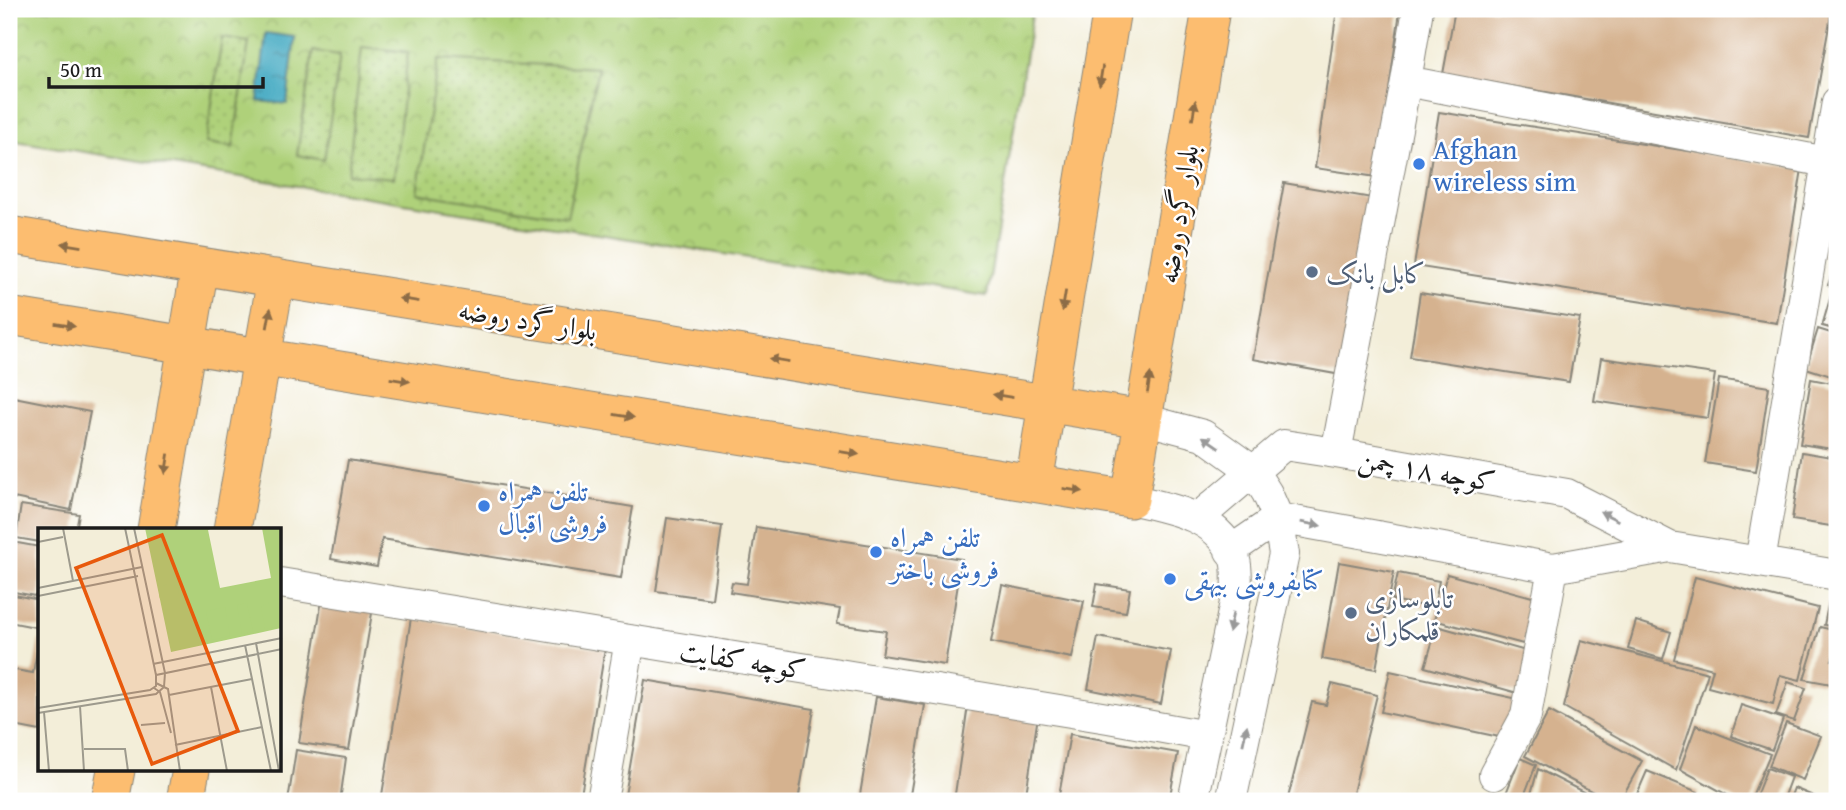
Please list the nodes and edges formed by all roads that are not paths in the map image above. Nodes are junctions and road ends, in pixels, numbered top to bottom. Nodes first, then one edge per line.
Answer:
1 (1112, 9) edge
2 (1211, 9) edge
3 (1418, 9) edge
4 (1406, 81) junction
5 (1837, 102) edge
6 (1832, 163) edge
7 (9, 234) edge
8 (200, 265) junction
9 (276, 278) junction
10 (9, 316) edge
11 (187, 345) junction
12 (262, 357) junction
13 (1047, 404) junction
14 (1143, 419) junction
15 (1336, 453) junction
16 (1253, 471) junction
17 (1034, 483) junction
18 (1130, 499) junction
19 (1198, 518) junction
20 (1278, 518) junction
21 (156, 528) edge
22 (232, 528) edge
23 (1670, 547) junction
24 (1230, 551) junction
25 (1760, 562) junction
26 (1553, 568) junction
27 (1837, 575) edge
28 (282, 583) edge
29 (631, 640) junction
30 (1207, 736) junction
31 (116, 772) edge
32 (191, 772) edge
33 (1494, 775) dead end
34 (110, 801) edge
35 (185, 801) edge
36 (601, 801) edge
37 (1193, 801) edge
38 (1231, 801) edge

1 -> 13 main road
14 -> 2 main road, بلوار گرد روضه
3 - 4 street
4 - 6 street
4 - 15 street
5 - 6 street
6 - 25 street
8 -> 7 main road, بلوار گرد روضه
8 - 9 main road, بلوار گرد روضه
8 - 11 main road
12 -> 9 main road
13 -> 9 main road, بلوار گرد روضه
10 -> 11 main road
11 - 12 main road
11 -> 21 main road
12 -> 17 main road
12 - 22 main road
13 - 14 main road, بلوار گرد روضه
13 - 17 main road
16 -> 14 street
14 - 18 main road, بلوار گرد روضه
15 - 16 street, كوچه ١٨ چمن
23 -> 15 street, كوچه ١٨ چمن
16 - 19 street, كوچه ١٨ چمن
16 - 20 street
17 -> 18 main road
18 - 19 street
19 - 24 street
20 - 24 street
20 -> 26 street, كوچه ١٨ چمن
38 -> 20 street
23 - 25 street, كوچه ١٨ چمن
23 - 26 street, كوچه ١٨ چمن
24 -> 30 street
25 - 27 street, كوچه ١٨ چمن
26 - 33 street
28 - 29 street, کوچه کفایت
29 - 30 street, کوچه کفایت
29 - 36 street
30 - 37 street
31 - 34 main road
32 - 35 main road

